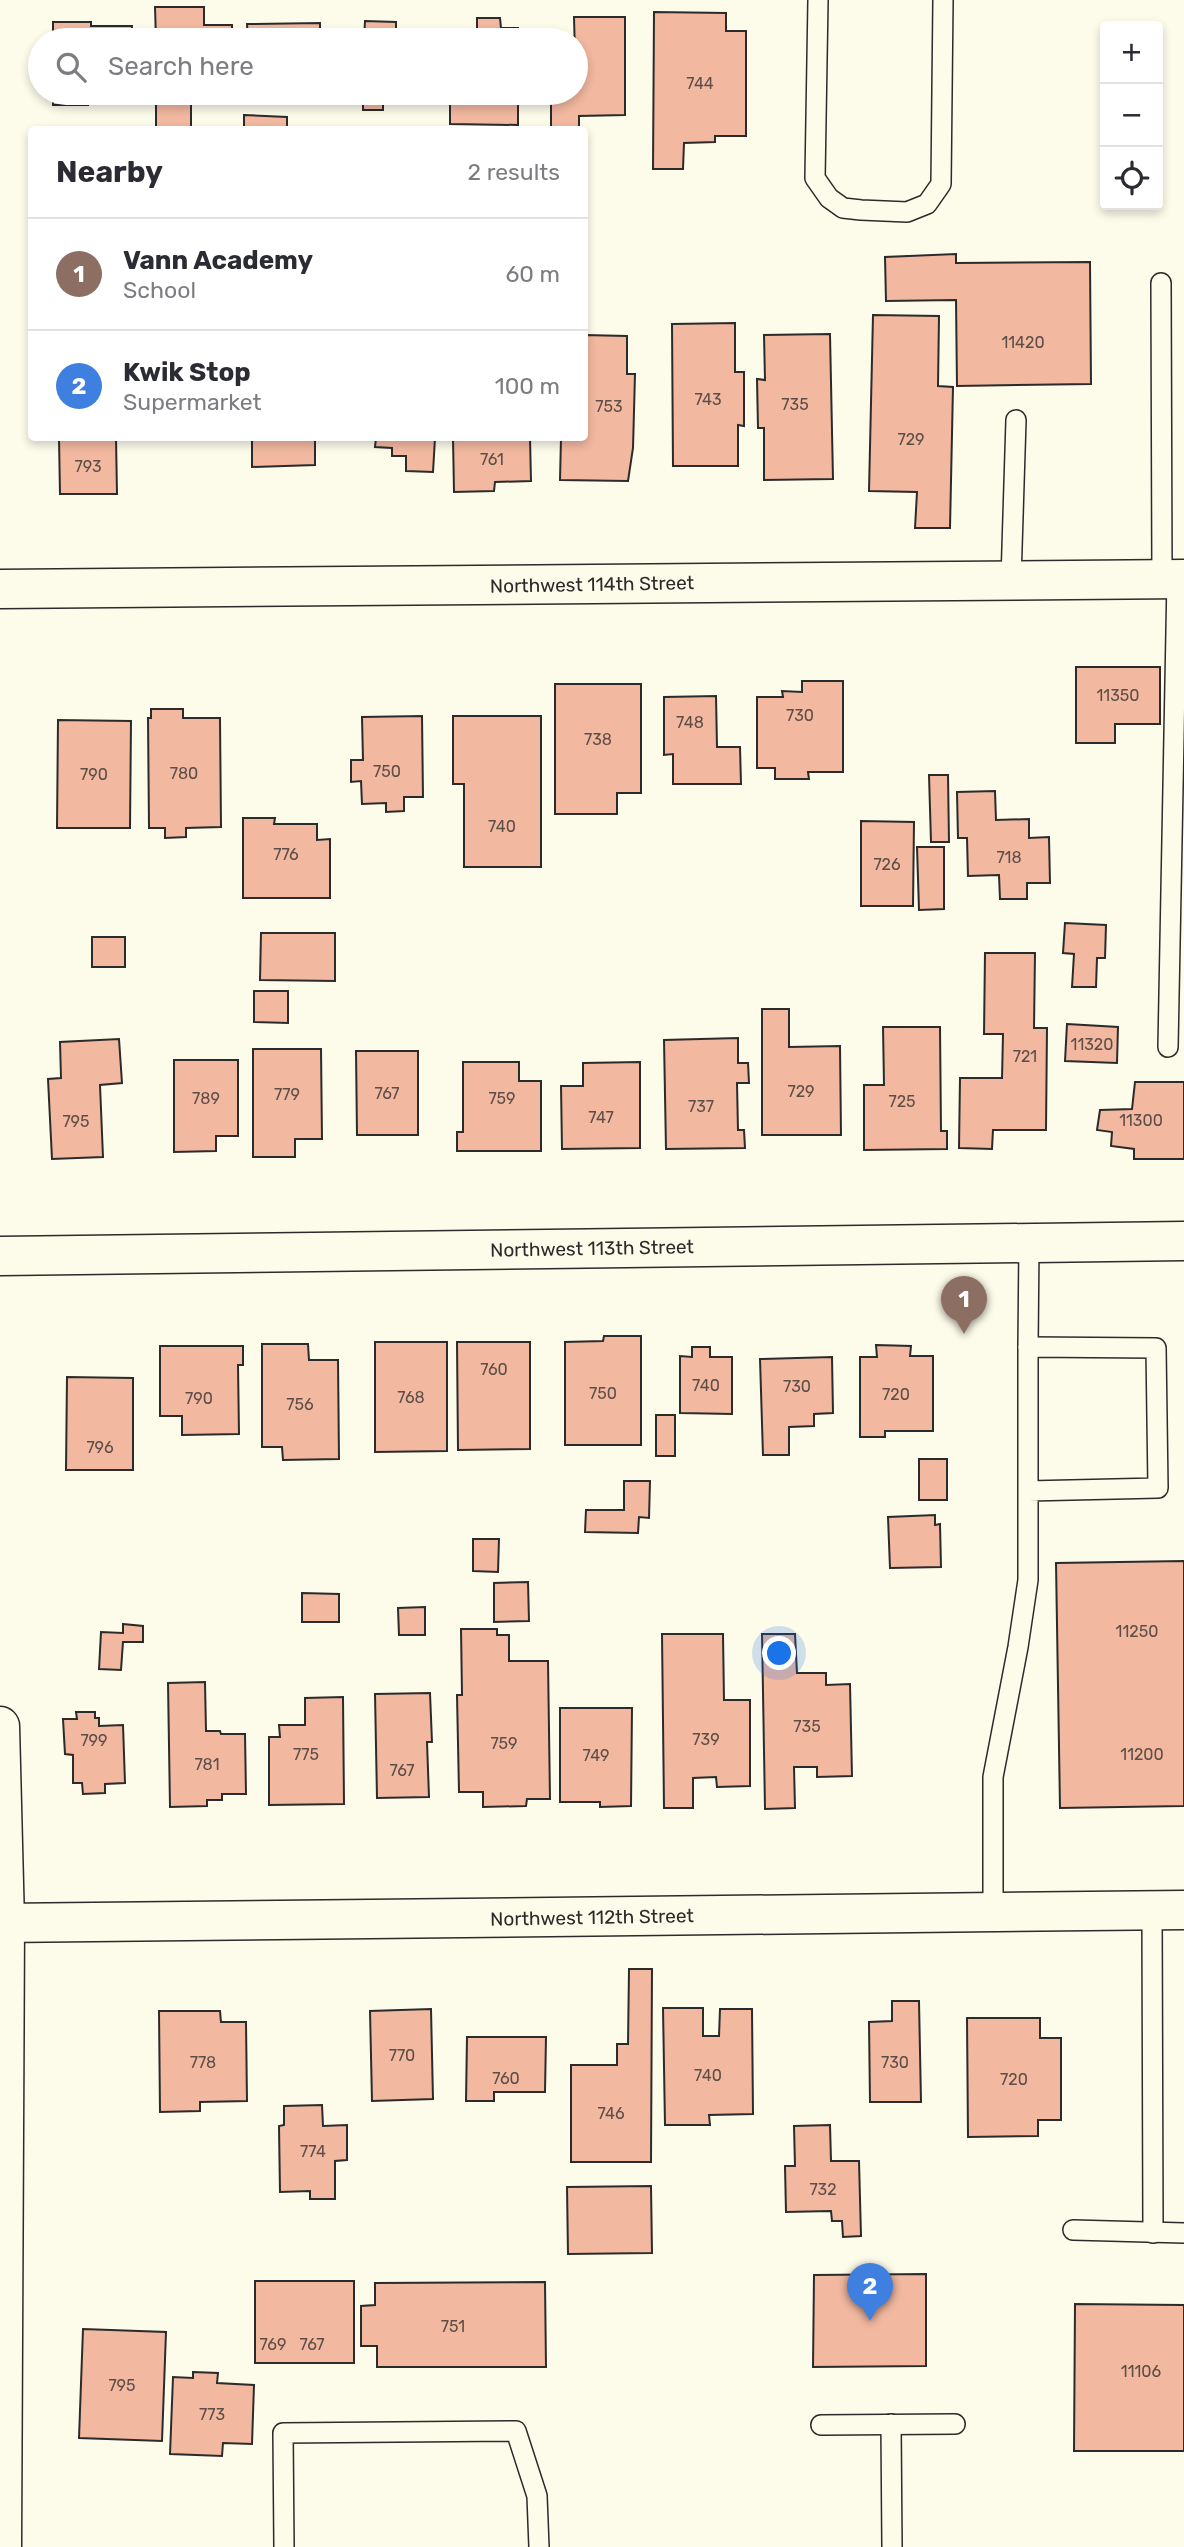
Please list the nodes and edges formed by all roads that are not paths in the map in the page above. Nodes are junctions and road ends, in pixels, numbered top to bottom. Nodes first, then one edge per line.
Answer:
1 (818, 0) edge
2 (943, 0) edge
3 (1161, 283) dead end
4 (1016, 420) dead end
5 (1175, 579) edge
6 (1011, 580) junction
7 (0, 589) edge
8 (1168, 1047) dead end
9 (1184, 1241) edge
10 (1029, 1243) junction
11 (0, 1255) edge
12 (1028, 1348) junction
13 (1028, 1491) junction
14 (0, 1726) edge
15 (1168, 1911) edge
16 (993, 1913) junction
17 (2, 1923) edge
18 (1073, 2230) dead end
19 (1153, 2233) junction
20 (1184, 2233) edge
21 (1, 2314) edge
22 (891, 2424) junction
23 (955, 2424) dead end
24 (821, 2425) dead end
25 (2, 2547) edge
26 (284, 2547) edge
27 (539, 2547) edge
28 (892, 2547) edge

1 - 2 lane
3 - 5 lane
4 - 6 lane
5 - 6 street, Northwest 114th Street
5 - 8 lane
6 - 7 street, Northwest 114th Street
9 - 10 street, Northwest 113th Street
10 - 11 street, Northwest 113th Street
10 - 12 lane
12 - 13 lane
12 - 13 lane
13 - 16 lane
14 - 17 street
15 - 16 street, Northwest 112th Street
15 - 19 lane
16 - 17 street, Northwest 112th Street
17 - 21 street
18 - 19 lane
19 - 20 lane
21 - 25 street
22 - 23 lane
22 - 24 lane
22 - 28 lane
26 - 27 lane

